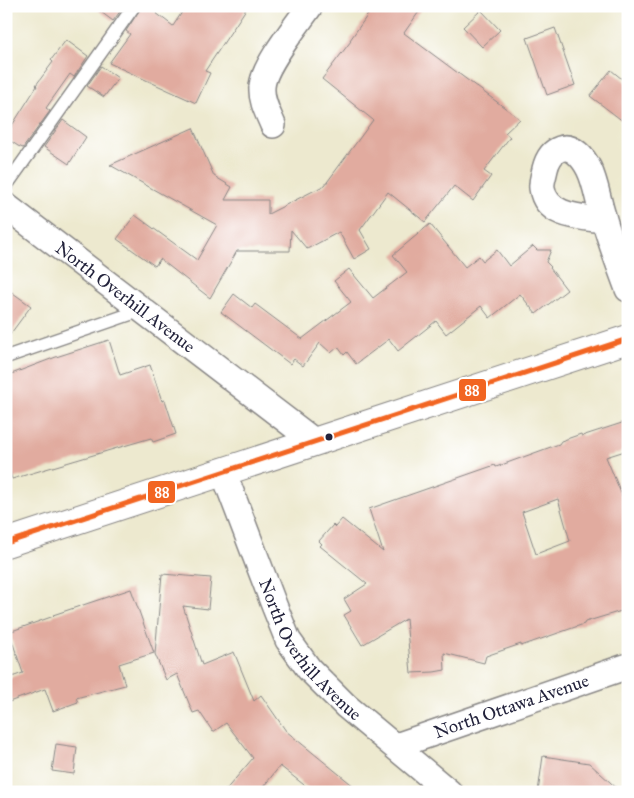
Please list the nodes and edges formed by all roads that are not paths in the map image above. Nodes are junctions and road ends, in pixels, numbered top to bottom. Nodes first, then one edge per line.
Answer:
1 (134, 6) edge
2 (310, 6) edge
3 (273, 125) dead end
4 (6, 186) edge
5 (6, 206) edge
6 (604, 220) dead end
7 (628, 289) edge
8 (142, 310) junction
9 (628, 339) edge
10 (6, 357) edge
11 (315, 442) junction
12 (223, 471) junction
13 (6, 543) edge
14 (628, 666) edge
15 (396, 746) junction
16 (450, 792) edge

1 - 4 lane
2 - 3 street
5 - 8 street, North Overhill Avenue
6 - 7 street
8 - 10 lane
8 - 11 street, North Overhill Avenue
9 - 11 street
11 - 12 street
12 - 13 street
12 - 15 street, North Overhill Avenue
14 - 15 street, North Ottawa Avenue
15 - 16 street, North Overhill Avenue

